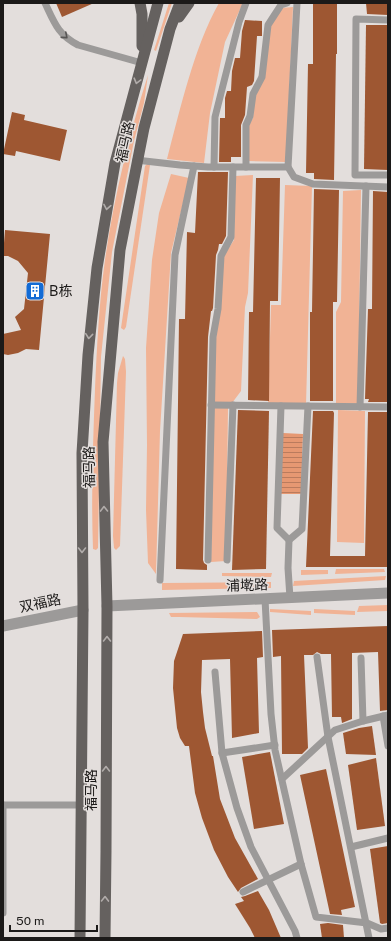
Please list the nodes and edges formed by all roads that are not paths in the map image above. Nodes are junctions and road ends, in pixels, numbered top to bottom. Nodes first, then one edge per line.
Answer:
1 (45, 3) edge
2 (140, 3) edge
3 (158, 3) edge
4 (180, 3) edge
5 (189, 3) edge
6 (246, 3) edge
7 (287, 3) edge
8 (297, 3) edge
9 (388, 20) edge
10 (170, 29) junction
11 (142, 63) junction
12 (136, 160) junction
13 (194, 166) junction
14 (233, 166) junction
15 (214, 167) junction
16 (246, 167) junction
17 (288, 167) junction
18 (388, 175) edge
19 (366, 186) junction
20 (388, 187) edge
21 (210, 405) junction
22 (233, 405) junction
23 (281, 406) junction
24 (308, 406) junction
25 (360, 407) junction
26 (388, 407) edge
27 (289, 540) junction
28 (208, 560) dead end
29 (227, 560) dead end
30 (160, 580) dead end
31 (388, 593) edge
32 (290, 598) junction
33 (265, 599) junction
34 (107, 606) junction
35 (83, 610) junction
36 (3, 626) edge
37 (317, 657) dead end
38 (360, 658) dead end
39 (215, 672) dead end
40 (386, 716) edge
41 (363, 721) junction
42 (328, 737) junction
43 (275, 745) junction
44 (388, 746) edge
45 (222, 753) junction
46 (282, 780) junction
47 (3, 805) edge
48 (82, 805) junction
49 (388, 838) edge
50 (350, 847) junction
51 (302, 864) junction
52 (268, 879) junction
53 (243, 892) dead end
54 (3, 913) edge
55 (366, 923) junction
56 (388, 928) edge
57 (80, 938) edge
58 (105, 938) edge
59 (296, 938) edge
60 (369, 938) edge

1 -> 11 lane
2 - 11 main road
3 - 11 main road, 福马路
4 - 10 main road, 福马路
5 - 10 main road
6 - 15 lane
7 - 16 lane
8 - 17 lane
9 - 18 lane
10 - 12 main road, 福马路
11 -> 35 main road, 福马路
12 - 13 lane
34 -> 12 main road, 福马路
13 - 15 lane
13 - 30 lane
14 - 15 lane
14 - 16 lane
14 - 21 lane
16 - 17 lane
17 - 19 lane
19 - 20 lane
19 - 25 lane
21 - 22 lane
21 - 28 lane
22 - 23 lane
22 - 29 lane
23 - 24 lane
23 - 27 lane
24 - 25 lane
24 - 27 lane
25 - 26 lane
27 - 32 lane
31 - 32 street, 浦墘路
32 - 33 street, 浦墘路
33 - 34 street, 浦墘路
33 - 43 lane
58 -> 34 main road, 福马路
35 - 36 street, 双福路
35 - 48 main road, 福马路
37 - 42 lane
38 - 41 lane
39 - 45 lane
40 - 41 lane
40 - 44 lane
41 - 42 lane
42 - 46 lane
42 - 50 lane
43 - 45 lane
43 - 46 lane
45 - 52 lane
46 - 51 lane
47 - 48 lane
47 - 54 lane
48 - 57 main road, 福马路
49 - 50 lane
50 - 55 lane
51 - 52 lane
51 - 55 lane
52 - 53 lane
52 - 59 lane
55 - 56 lane
55 - 60 lane

